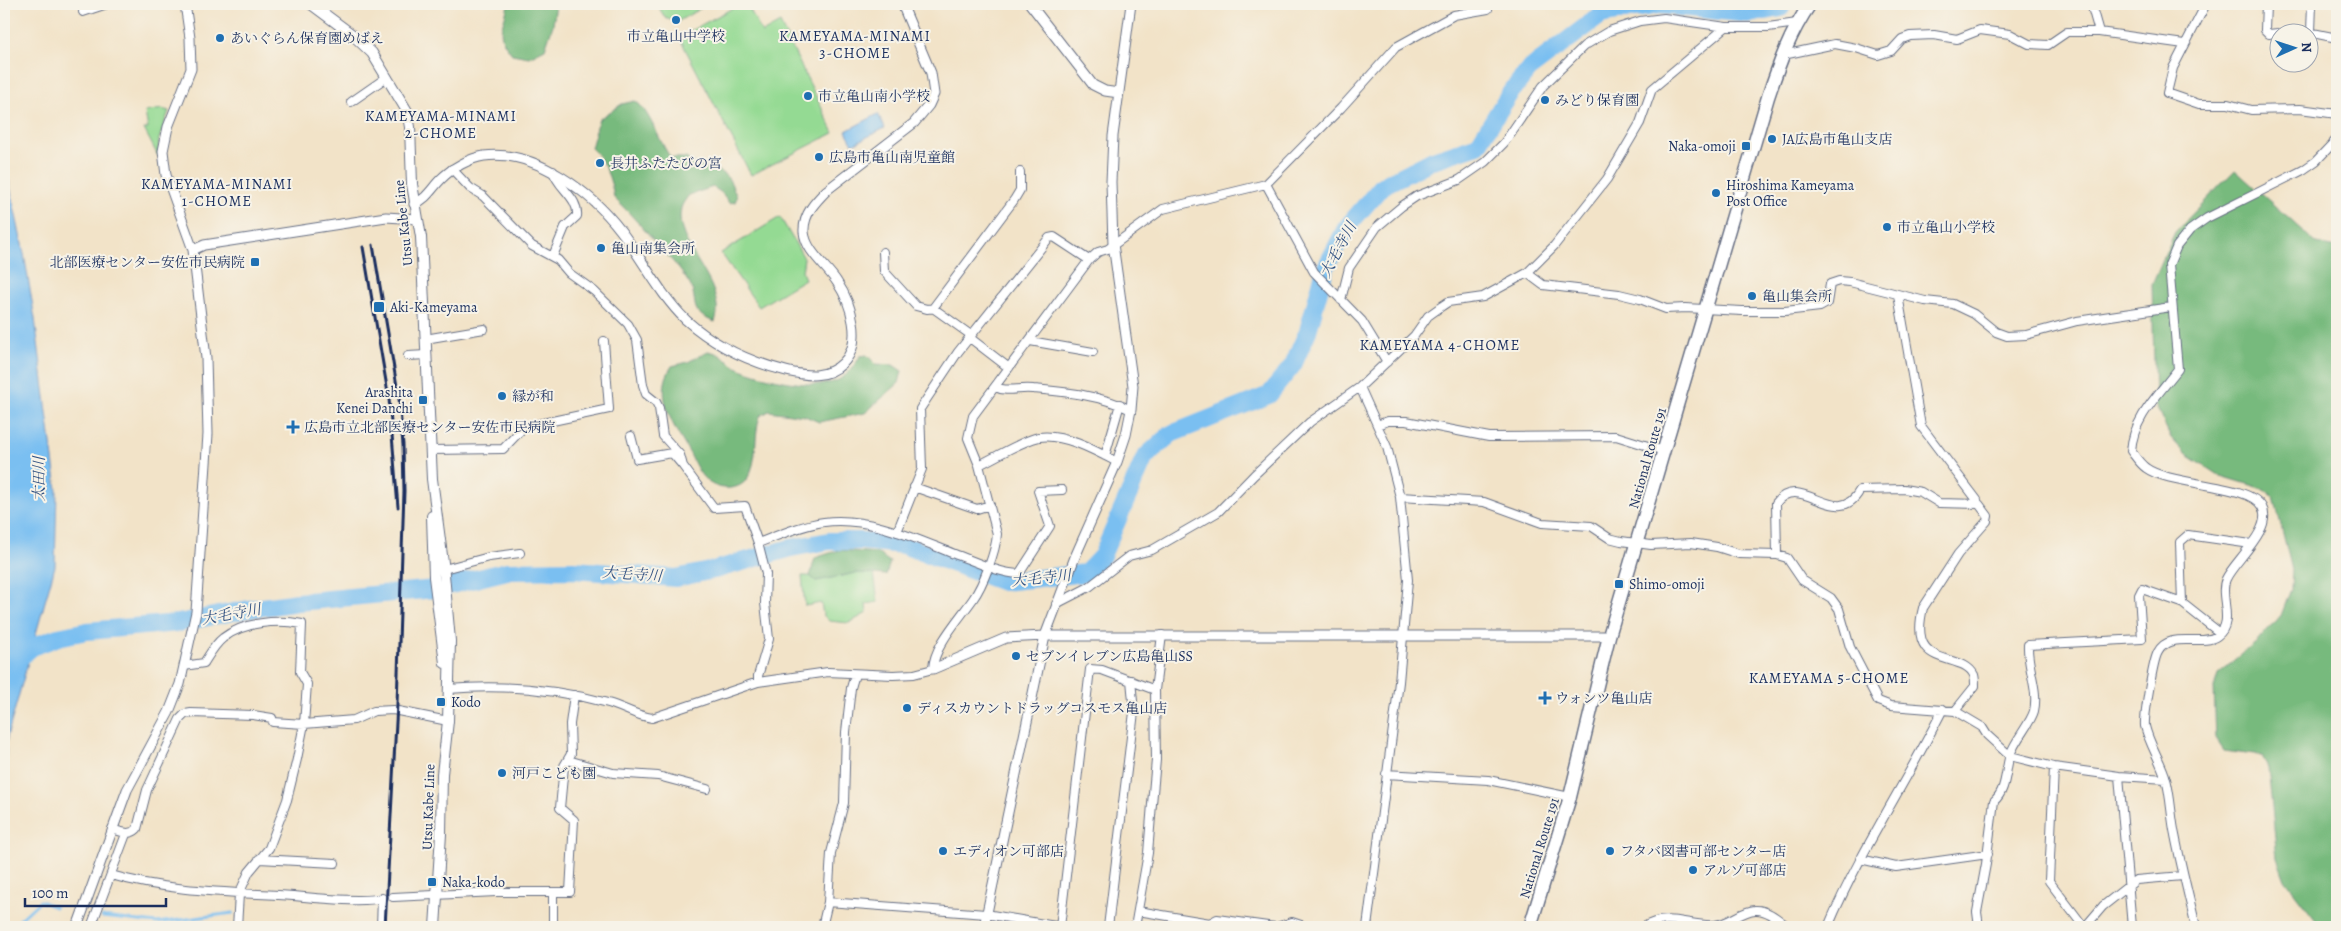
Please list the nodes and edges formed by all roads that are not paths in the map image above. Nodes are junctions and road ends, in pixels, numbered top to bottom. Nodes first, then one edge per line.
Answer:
1 (107, 4) edge
2 (185, 4) edge
3 (310, 4) edge
4 (902, 4) edge
5 (1030, 4) edge
6 (1131, 4) edge
7 (1810, 4) edge
8 (2091, 4) edge
9 (2206, 4) edge
10 (2266, 4) edge
11 (2312, 4) edge
12 (1488, 9) dead end
13 (83, 12) dead end
14 (2310, 22) edge
15 (1797, 23) junction
16 (1726, 27) junction
17 (2098, 32) junction
18 (2268, 33) edge
19 (2318, 34) edge
20 (2337, 38) edge
21 (2184, 44) junction
22 (1783, 55) junction
23 (387, 77) junction
24 (1119, 93) junction
25 (351, 102) dead end
26 (2337, 114) edge
27 (2337, 139) edge
28 (452, 169) junction
29 (553, 171) junction
30 (1020, 172) dead end
31 (1266, 184) junction
32 (414, 204) junction
33 (417, 219) junction
34 (1113, 244) junction
35 (193, 250) junction
36 (883, 252) dead end
37 (553, 256) junction
38 (1089, 260) junction
39 (1527, 273) junction
40 (1898, 295) junction
41 (1339, 297) junction
42 (2171, 307) junction
43 (933, 308) junction
44 (1706, 310) junction
45 (484, 329) dead end
46 (970, 338) junction
47 (425, 339) junction
48 (604, 341) dead end
49 (1030, 341) junction
50 (1093, 352) dead end
51 (426, 355) junction
52 (408, 356) dead end
53 (1387, 362) junction
54 (1009, 368) junction
55 (995, 387) junction
56 (1360, 387) junction
57 (1120, 404) junction
58 (1131, 410) junction
59 (1377, 425) junction
60 (631, 436) dead end
61 (431, 450) junction
62 (1664, 451) junction
63 (1105, 456) junction
64 (1116, 462) junction
65 (979, 465) junction
66 (684, 466) junction
67 (914, 487) junction
68 (1062, 490) dead end
69 (1400, 497) junction
70 (1976, 500) dead end
71 (990, 505) junction
72 (897, 532) junction
73 (1637, 543) junction
74 (2251, 544) junction
75 (759, 545) junction
76 (520, 554) dead end
77 (1776, 555) junction
78 (987, 569) junction
79 (441, 573) junction
80 (1058, 600) junction
81 (2182, 603) junction
82 (2220, 634) junction
83 (1162, 635) junction
84 (1403, 635) junction
85 (1045, 636) junction
86 (1609, 636) junction
87 (184, 666) junction
88 (933, 669) junction
89 (855, 674) junction
90 (1130, 680) junction
91 (758, 682) junction
92 (448, 689) junction
93 (1155, 690) junction
94 (574, 695) junction
95 (1943, 709) junction
96 (1955, 711) junction
97 (448, 720) junction
98 (304, 724) junction
99 (2010, 756) junction
100 (568, 760) junction
101 (2054, 767) junction
102 (1386, 774) junction
103 (2118, 776) junction
104 (2166, 779) junction
105 (707, 789) dead end
106 (1570, 797) junction
107 (112, 830) junction
108 (126, 834) junction
109 (1988, 854) junction
110 (1860, 858) junction
111 (259, 859) junction
112 (335, 862) dead end
113 (111, 875) junction
114 (2183, 876) junction
115 (2128, 888) junction
116 (553, 892) junction
117 (239, 894) junction
118 (437, 894) junction
119 (393, 897) dead end
120 (828, 902) junction
121 (1138, 911) junction
122 (986, 914) junction
123 (77, 927) edge
124 (91, 927) edge
125 (237, 927) edge
126 (380, 927) edge
127 (435, 927) edge
128 (553, 927) edge
129 (822, 927) edge
130 (984, 927) edge
131 (1060, 927) edge
132 (1108, 927) edge
133 (1135, 927) edge
134 (1276, 927) edge
135 (1307, 927) edge
136 (1367, 927) edge
137 (1530, 927) edge
138 (1644, 927) edge
139 (1788, 927) edge
140 (1828, 927) edge
141 (1979, 927) edge
142 (2084, 927) edge
143 (2132, 927) edge
144 (2196, 927) edge

1 - 13 street
2 - 35 street
3 - 23 main road, Utsu Kabe Line
4 - 29 street
5 - 24 street
6 - 24 street
7 - 15 highway, National Route 191
8 - 17 street
9 - 21 street
10 - 18 street
11 - 14 street
12 - 31 street
15 - 16 street
15 - 22 highway, National Route 191
16 - 39 street
16 - 41 street
17 - 21 street
17 - 22 street
19 - 20 street
21 - 26 street
22 - 44 highway, National Route 191
23 - 25 street
23 - 32 main road, Utsu Kabe Line
24 - 34 street
27 - 42 street
28 - 29 street
28 - 32 street
28 - 37 street
29 - 37 street
30 - 43 street
31 - 34 street
31 - 41 street
32 - 33 main road, Utsu Kabe Line
33 - 35 street
33 - 47 main road, Utsu Kabe Line
34 - 38 street
34 - 58 street
35 - 87 street
36 - 43 street
37 - 66 street
38 - 46 street
38 - 49 street
39 - 44 street
39 - 53 street
40 - 42 street
40 - 44 street
40 - 70 street
41 - 53 street
42 - 74 street
43 - 46 street
44 - 62 highway, National Route 191
45 - 47 street
46 - 54 street
46 - 67 street
47 - 51 main road, Utsu Kabe Line
48 - 61 street
49 - 50 street
49 - 54 street
51 - 52 street
51 - 61 main road, Utsu Kabe Line
53 - 56 street
54 - 55 street
55 - 57 street
55 - 65 street
56 - 59 street
56 - 80 street
57 - 58 street
57 - 63 street
58 - 64 street
59 - 62 street
59 - 69 street
60 - 66 street
61 - 79 main road, Utsu Kabe Line
62 - 73 highway, National Route 191
63 - 64 street
63 - 65 street
64 - 80 street
65 - 71 street
66 - 75 street
67 - 71 street
67 - 72 street
68 - 78 street
69 - 73 street
69 - 84 street
71 - 78 street
72 - 75 street
72 - 78 street
73 - 77 street
73 - 86 highway, National Route 191
74 - 81 street
74 - 82 street
75 - 91 street
76 - 79 street
77 - 95 street
77 - 96 street
78 - 88 street
79 - 92 main road, Utsu Kabe Line
80 - 85 street
81 - 82 street
81 - 99 street
82 - 104 street
83 - 84 street
83 - 85 street
83 - 93 street
84 - 86 street
84 - 102 street
85 - 88 street
85 - 122 street
86 - 106 highway, National Route 191
87 - 98 street
87 - 107 street
88 - 89 street
89 - 91 street
89 - 120 street
90 - 93 street
90 - 131 street
90 - 132 street
91 - 94 street
92 - 94 street
92 - 97 main road, Utsu Kabe Line
93 - 121 street
94 - 100 street
95 - 96 street
95 - 110 street
96 - 99 street
97 - 98 street
97 - 118 main road, Utsu Kabe Line
98 - 108 street
98 - 111 street
99 - 101 street
99 - 109 street
100 - 105 street
100 - 116 street
101 - 103 street
101 - 142 street
102 - 106 street
102 - 136 street
103 - 104 street
103 - 115 street
104 - 114 street
106 - 137 highway, National Route 191
107 - 108 street
107 - 123 street
108 - 113 street
109 - 110 street
109 - 141 street
110 - 140 street
111 - 112 street
111 - 117 street
113 - 117 street
113 - 124 street
114 - 115 street
114 - 144 street
115 - 142 street
115 - 143 street
116 - 118 street
116 - 128 street
117 - 125 street
117 - 126 street
118 - 119 street
118 - 127 main road, Utsu Kabe Line
120 - 122 street
120 - 129 street
121 - 133 street
121 - 134 street
122 - 130 street
122 - 131 street
134 - 135 street
138 - 139 street

